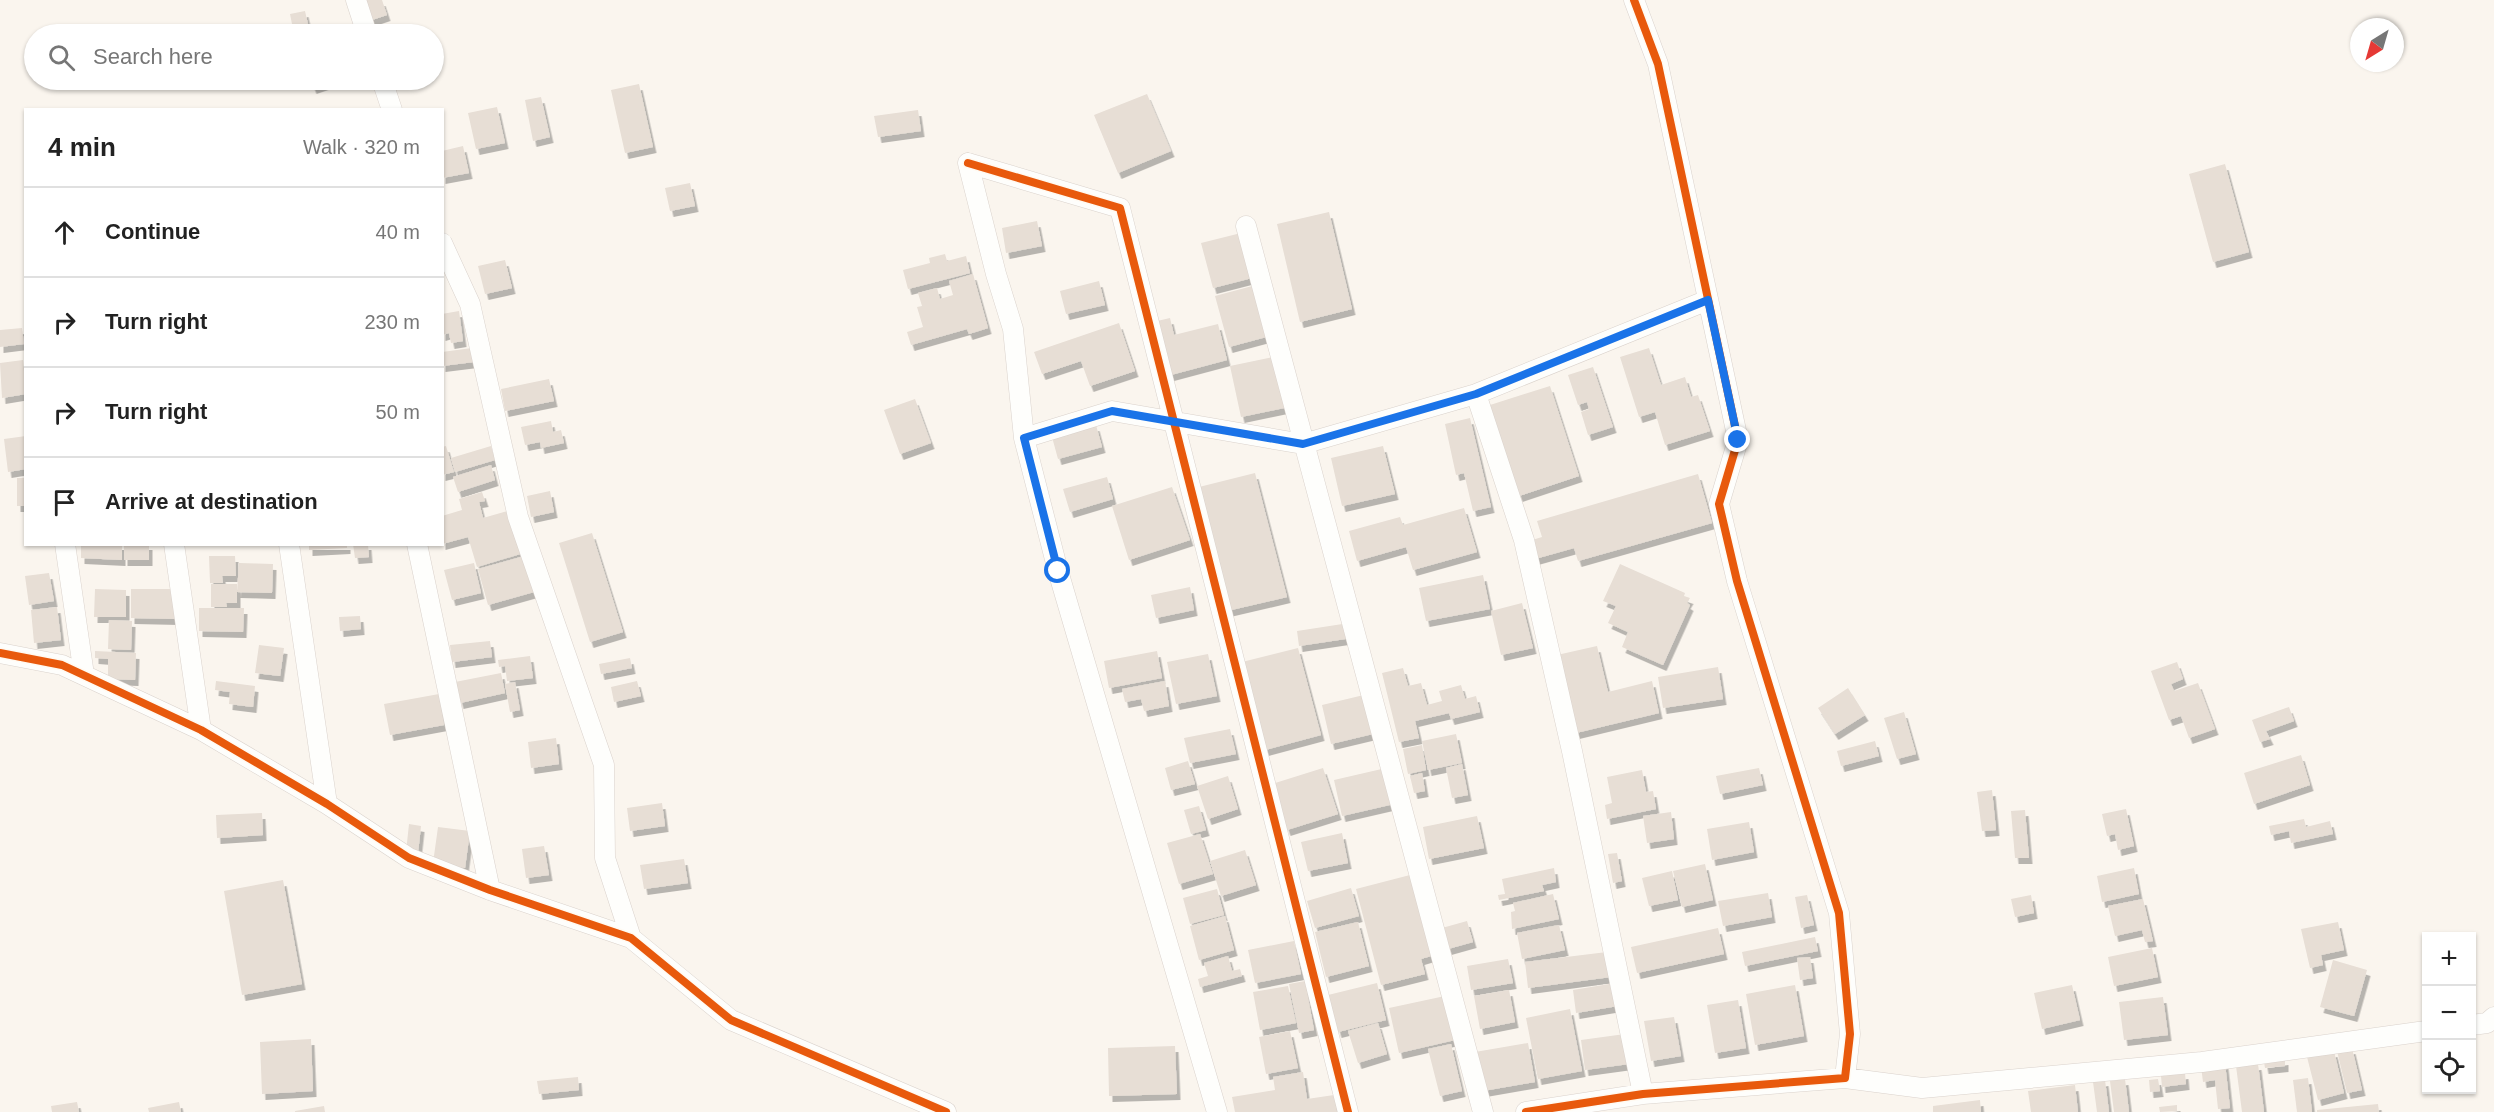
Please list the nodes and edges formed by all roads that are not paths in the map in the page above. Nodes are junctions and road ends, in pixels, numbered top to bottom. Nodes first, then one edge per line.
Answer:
1 (356, 0) edge
2 (1634, 0) edge
3 (364, 24) edge
4 (385, 90) edge
5 (391, 108) edge
6 (1246, 226) dead end
7 (444, 247) edge
8 (1708, 300) junction
9 (1476, 394) junction
10 (1174, 422) junction
11 (1024, 438) junction
12 (1303, 444) junction
13 (64, 546) edge
14 (174, 546) edge
15 (290, 546) edge
16 (417, 546) edge
17 (0, 653) edge
18 (84, 675) junction
19 (201, 730) junction
20 (327, 804) junction
21 (490, 890) junction
22 (631, 938) junction
23 (2494, 1017) edge
24 (2476, 1024) edge
25 (2422, 1032) edge
26 (1845, 1078) junction
27 (1643, 1094) junction
28 (946, 1112) edge
29 (1217, 1112) edge
30 (1348, 1112) edge
31 (1484, 1112) edge
32 (1526, 1112) edge

1 - 3 street
2 - 8 street
4 - 5 street
6 - 12 street
7 - 22 street
8 - 9 street
8 - 26 street
9 - 12 street
9 - 27 street
10 - 11 street
10 - 11 street
10 - 12 street
10 - 30 street
11 - 29 street
12 - 31 street
13 - 18 street
14 - 19 street
15 - 20 street
16 - 21 street
17 - 18 street
18 - 19 street
19 - 20 street
20 - 21 street
21 - 22 street
22 - 28 street
23 - 24 street
25 - 26 street
26 - 27 street
27 - 32 street

